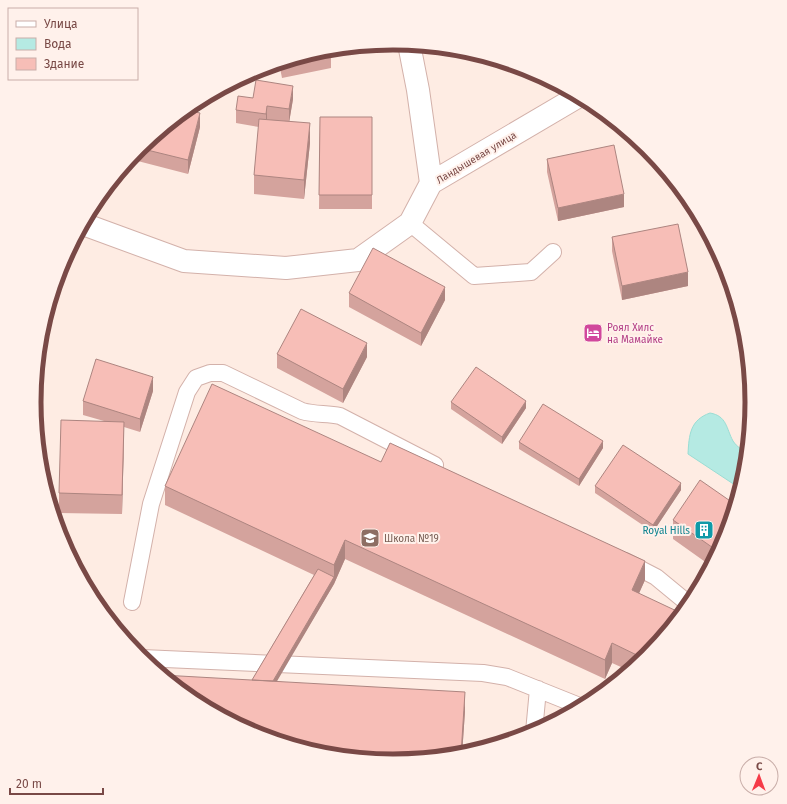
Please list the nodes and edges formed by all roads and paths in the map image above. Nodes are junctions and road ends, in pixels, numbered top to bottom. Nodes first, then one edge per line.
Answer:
1 (410, 50) edge
2 (574, 99) edge
3 (431, 183) junction
4 (410, 223) junction
5 (88, 226) edge
6 (553, 252) dead end
7 (445, 470) edge
8 (614, 556) edge
9 (685, 601) edge
10 (132, 602) dead end
11 (152, 658) edge
12 (538, 689) junction
13 (575, 704) edge
14 (535, 725) edge

1 - 3 street, Ландышевая улица
2 - 3 street, Ландышевая улица
3 - 4 street
4 - 5 street
4 - 6 lane
7 - 10 lane
8 - 9 lane
11 - 12 lane
12 - 13 lane
12 - 14 lane

